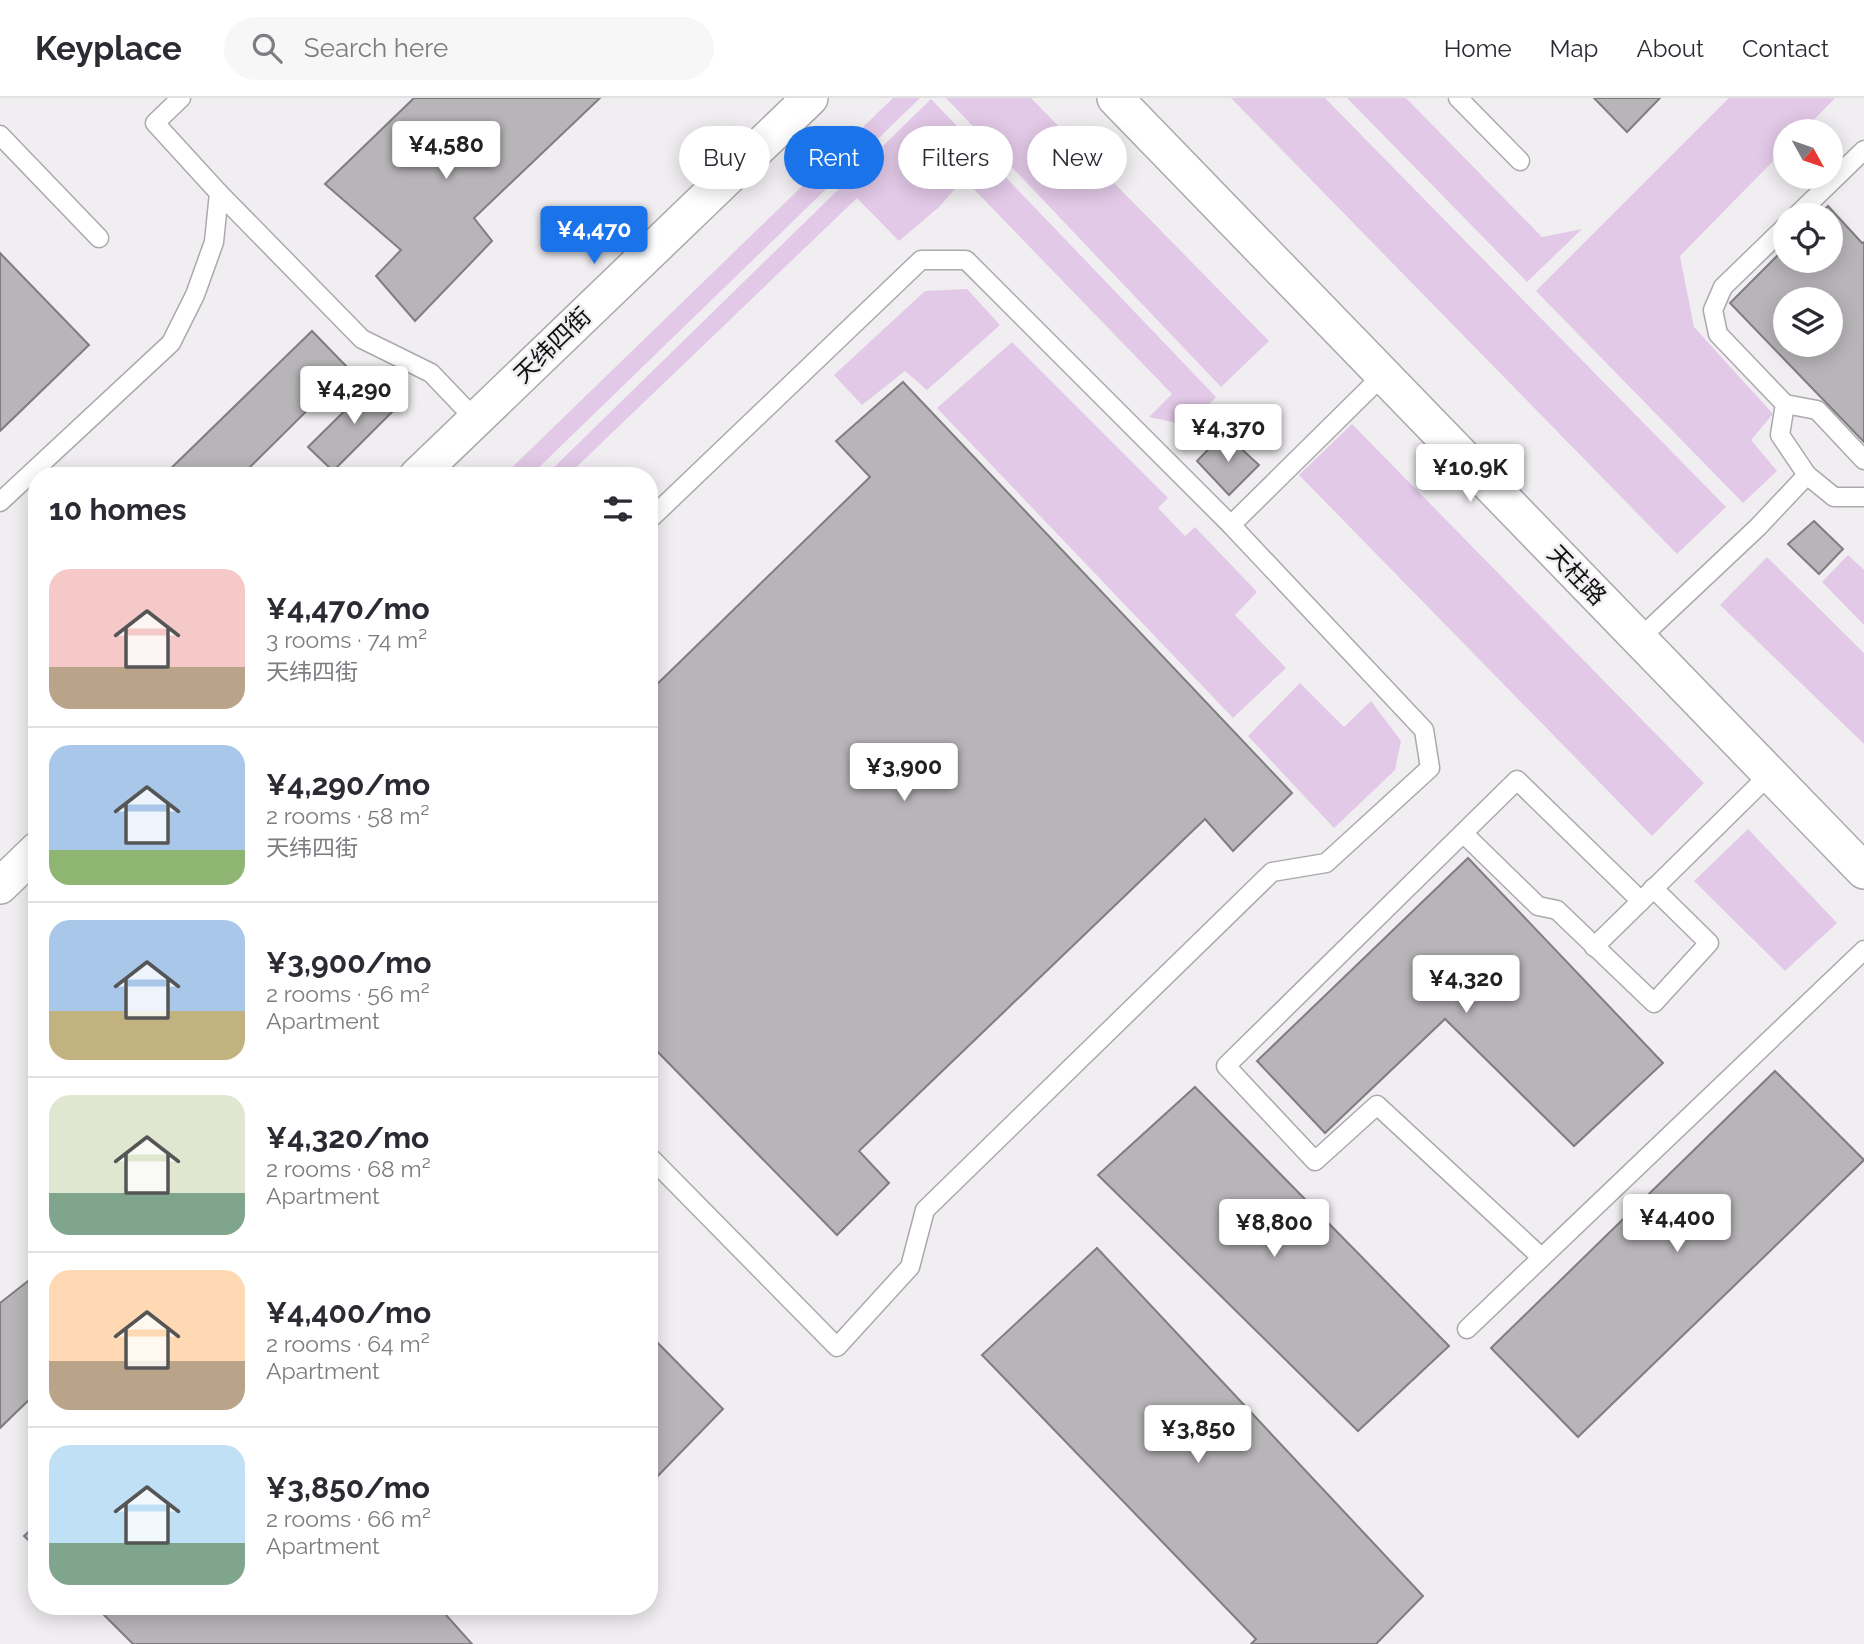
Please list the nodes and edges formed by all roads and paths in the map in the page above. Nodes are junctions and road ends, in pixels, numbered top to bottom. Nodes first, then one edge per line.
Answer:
1 (181, 98) edge
2 (810, 98) edge
3 (1115, 98) edge
4 (1458, 98) edge
5 (0, 135) edge
6 (1864, 150) edge
7 (1520, 161) dead end
8 (219, 193) junction
9 (1809, 203) edge
10 (99, 238) dead end
11 (1773, 239) edge
12 (1384, 374) junction
13 (1785, 404) junction
14 (475, 419) junction
15 (1864, 460) edge
16 (38, 467) edge
17 (426, 467) edge
18 (1807, 475) junction
19 (28, 476) edge
20 (1864, 497) edge
21 (0, 502) edge
22 (658, 511) edge
23 (1231, 525) junction
24 (1639, 639) junction
25 (1770, 774) junction
26 (1463, 833) junction
27 (28, 859) edge
28 (1861, 862) edge
29 (0, 886) edge
30 (1647, 894) junction
31 (1594, 947) junction
32 (1864, 950) edge
33 (658, 1165) edge
34 (1541, 1257) junction
35 (1467, 1329) dead end

1 - 8 lane
2 - 14 street, 天纬四街
3 - 12 street, 天柱路
4 - 7 lane
5 - 10 lane
6 - 9 lane
8 - 14 lane
8 - 16 lane
11 - 13 lane
12 - 23 lane
12 - 24 street, 天柱路
13 - 15 lane
13 - 18 lane
14 - 17 street, 天纬四街
18 - 20 lane
18 - 24 lane
19 - 21 lane
22 - 23 lane
23 - 33 lane
24 - 25 street, 天柱路
25 - 28 street, 天柱路
25 - 30 lane
26 - 30 lane
26 - 31 lane
26 - 34 lane
27 - 29 street
30 - 31 lane
30 - 31 lane
32 - 34 lane
34 - 35 lane

